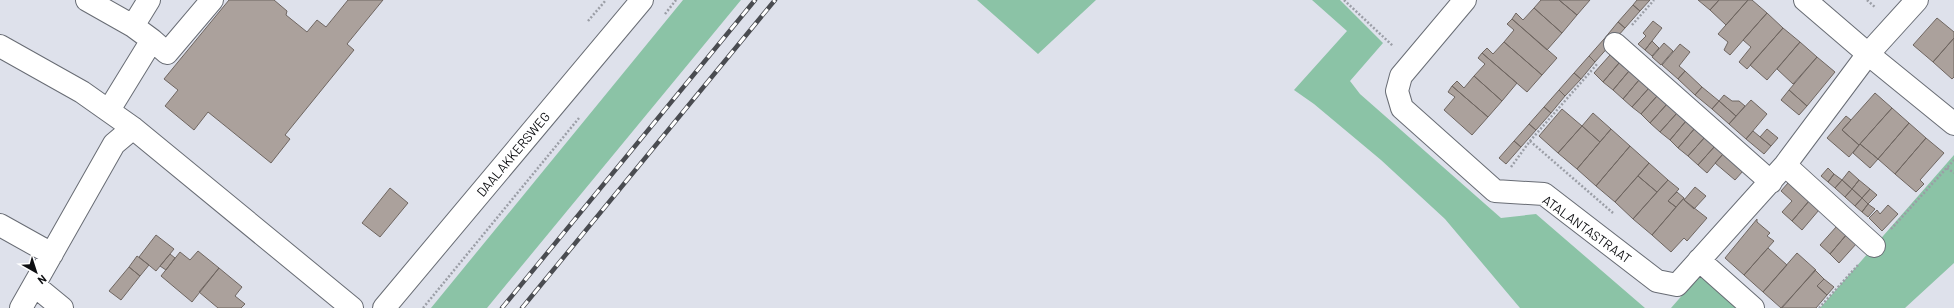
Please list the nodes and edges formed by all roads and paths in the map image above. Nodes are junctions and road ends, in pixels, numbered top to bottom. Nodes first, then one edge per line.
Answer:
1 (87, 0) edge
2 (149, 0) edge
3 (212, 0) edge
4 (642, 0) edge
5 (676, 0) edge
6 (1344, 0) edge
7 (1465, 0) edge
8 (1654, 0) edge
9 (1805, 0) edge
10 (1917, 0) edge
11 (661, 18) dead end
12 (134, 26) junction
13 (152, 40) junction
14 (1615, 44) junction
15 (0, 46) edge
16 (1868, 54) junction
17 (1407, 69) junction
18 (109, 110) junction
19 (580, 117) dead end
20 (1954, 124) edge
21 (133, 128) junction
22 (1530, 141) junction
23 (1785, 165) junction
24 (1947, 168) dead end
25 (1954, 173) edge
26 (1771, 182) junction
27 (1506, 192) junction
28 (1614, 213) dead end
29 (0, 225) edge
30 (1874, 246) dead end
31 (52, 254) junction
32 (1699, 260) junction
33 (34, 285) junction
34 (21, 308) edge
35 (62, 308) edge
36 (352, 308) edge
37 (384, 308) edge
38 (423, 308) edge
39 (1753, 308) edge

1 - 12 street
2 - 12 street
3 - 13 street
4 - 37 street, DAALAKKERSWEG
5 - 11 path
6 - 17 path
7 - 17 street
8 - 14 path
9 - 16 street
10 - 16 street, ATALANTASTRAAT
12 - 13 street
13 - 18 street
14 - 22 path
14 - 26 street
15 - 18 street
16 - 20 street
16 - 23 street, ATALANTASTRAAT
17 - 27 street, ATALANTASTRAAT
18 - 21 street
19 - 38 path
21 - 31 street
21 - 36 street
22 - 27 path
22 - 28 path
23 - 26 street, ATALANTASTRAAT
23 - 30 street
24 - 25 path
26 - 32 street, ATALANTASTRAAT
27 - 32 street, ATALANTASTRAAT
29 - 31 street
31 - 33 street
32 - 39 street
33 - 34 street
33 - 35 street

